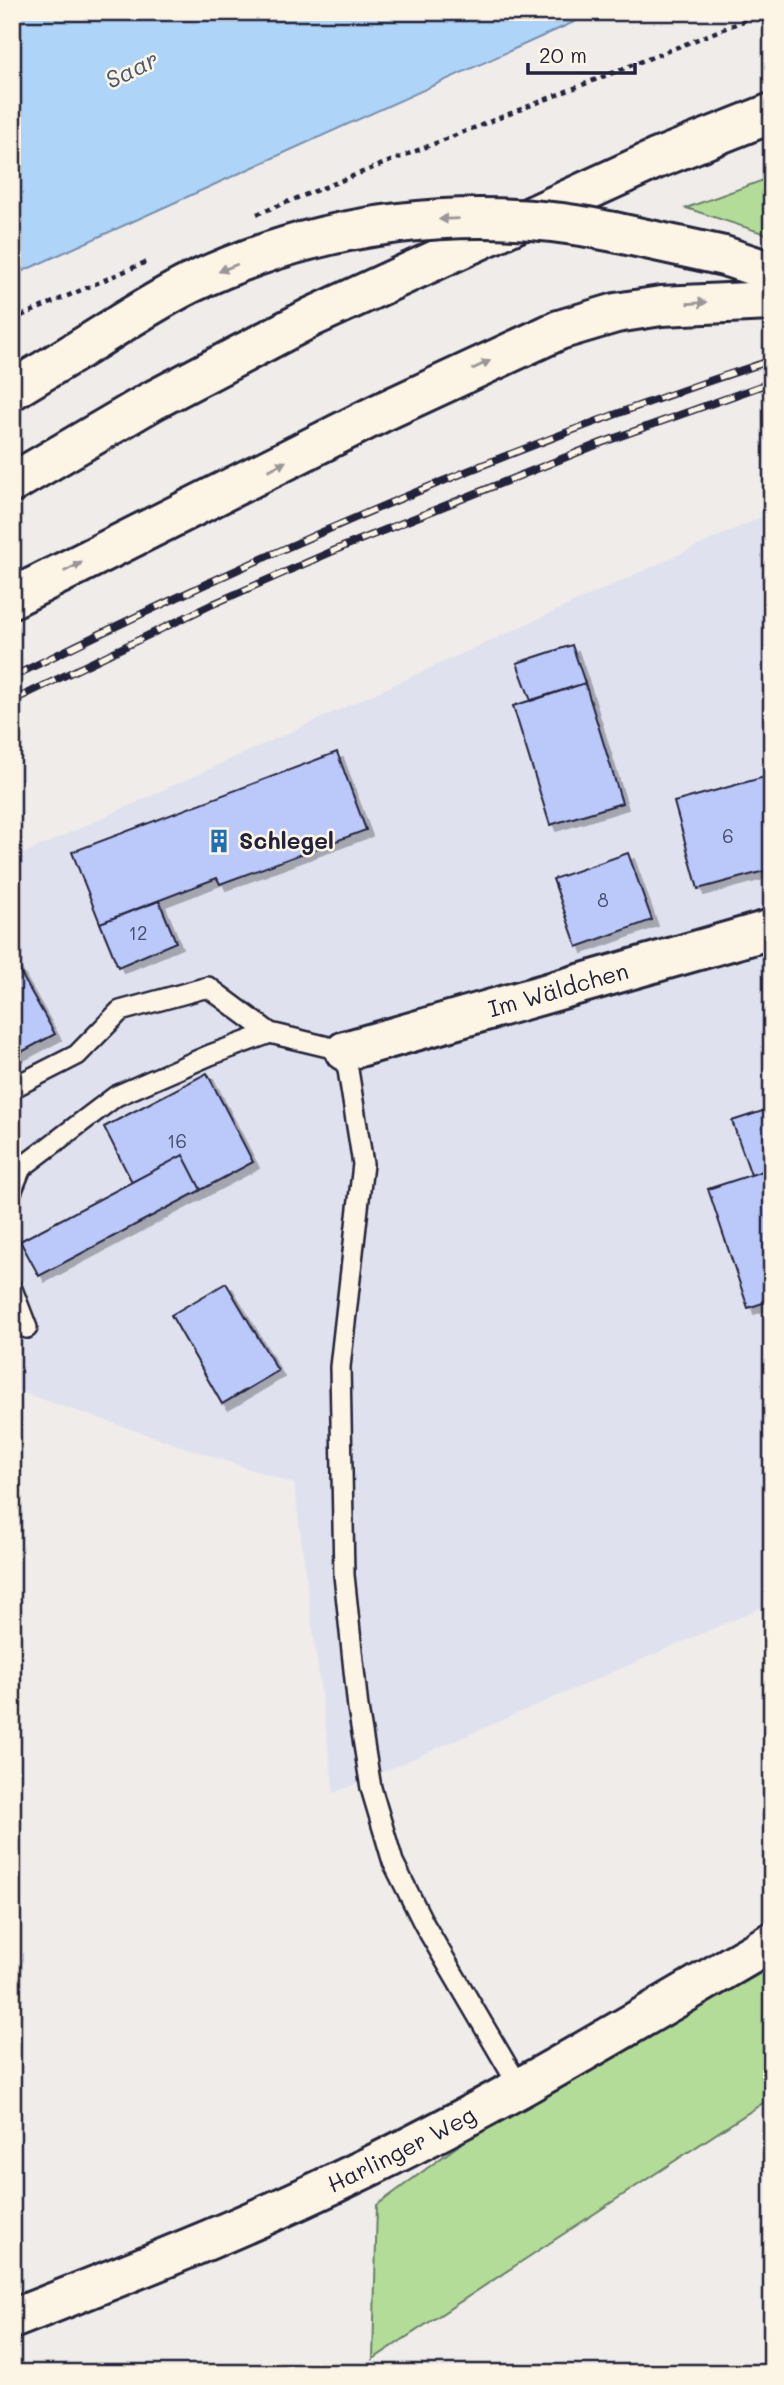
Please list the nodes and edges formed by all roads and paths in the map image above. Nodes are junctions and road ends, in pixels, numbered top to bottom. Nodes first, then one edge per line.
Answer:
1 (766, 12) edge
2 (772, 113) edge
3 (247, 218) dead end
4 (148, 261) dead end
5 (772, 272) edge
6 (772, 300) edge
7 (12, 320) edge
8 (12, 390) edge
9 (12, 483) edge
10 (12, 598) edge
11 (772, 929) edge
12 (270, 1033) junction
13 (345, 1051) junction
14 (12, 1088) edge
15 (12, 1190) edge
16 (12, 1289) edge
17 (27, 1328) dead end
18 (772, 1942) edge
19 (520, 2088) junction
20 (12, 2319) edge

1 - 3 path
2 - 9 street
4 - 7 path
5 -> 8 street, bridge
10 -> 6 street
11 - 13 street, Im Wäldchen
12 - 13 lane
12 - 14 lane
12 - 15 lane
13 - 19 lane
16 - 17 lane
18 - 19 street, Harlinger Weg
19 - 20 street, Harlinger Weg

